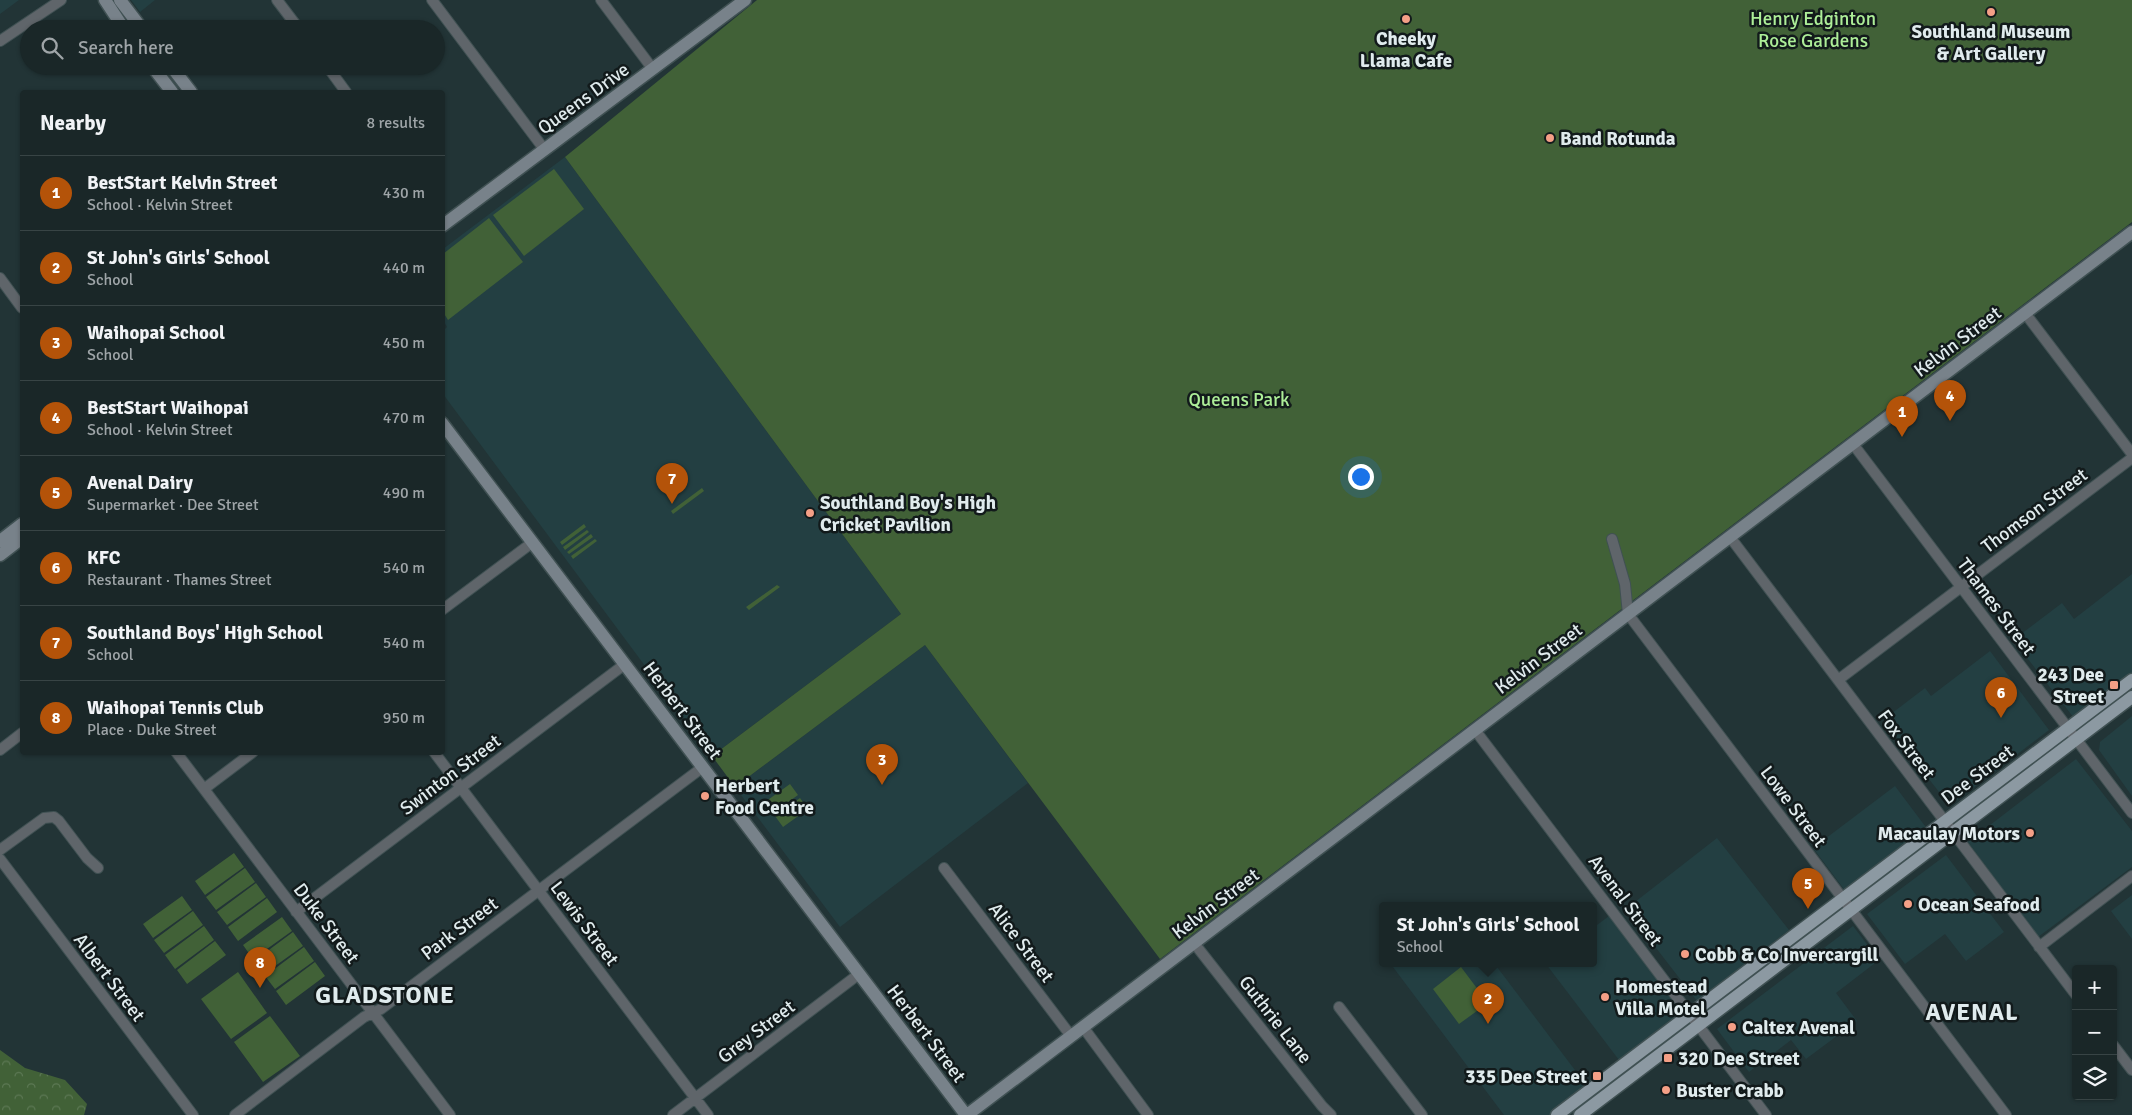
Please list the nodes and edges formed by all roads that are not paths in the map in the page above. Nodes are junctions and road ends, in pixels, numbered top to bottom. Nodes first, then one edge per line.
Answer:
1 (60, 0) edge
2 (105, 0) edge
3 (120, 0) edge
4 (278, 0) edge
5 (432, 0) edge
6 (601, 0) edge
7 (745, 0) edge
8 (31, 20) edge
9 (118, 20) edge
10 (135, 20) edge
11 (292, 20) edge
12 (20, 27) edge
13 (0, 41) edge
14 (652, 68) junction
15 (159, 75) edge
16 (178, 75) edge
17 (334, 75) edge
18 (170, 90) edge
19 (189, 90) edge
20 (345, 90) edge
21 (544, 149) junction
22 (445, 223) edge
23 (2132, 232) edge
24 (0, 278) edge
25 (20, 305) edge
26 (2025, 313) junction
27 (445, 426) edge
28 (1853, 444) junction
29 (2132, 454) edge
30 (2132, 458) edge
31 (1730, 537) junction
32 (1612, 539) dead end
33 (0, 541) edge
34 (18, 541) edge
35 (533, 542) junction
36 (0, 556) edge
37 (1961, 587) junction
38 (445, 608) edge
39 (1628, 614) junction
40 (625, 664) junction
41 (1838, 680) junction
42 (2132, 680) edge
43 (2132, 697) edge
44 (2068, 729) junction
45 (1475, 730) junction
46 (20, 735) edge
47 (2076, 740) junction
48 (0, 750) edge
49 (178, 755) edge
50 (249, 755) edge
51 (436, 755) edge
52 (703, 767) junction
53 (460, 788) junction
54 (204, 789) junction
55 (2132, 813) edge
56 (1945, 823) junction
57 (1953, 833) junction
58 (0, 850) edge
59 (0, 859) edge
60 (98, 868) dead end
61 (944, 868) dead end
62 (2132, 876) edge
63 (538, 890) junction
64 (1843, 900) junction
65 (1851, 910) junction
66 (296, 912) junction
67 (1194, 943) junction
68 (2039, 946) junction
69 (859, 974) junction
70 (2072, 990) edge
71 (1339, 1007) dead end
72 (373, 1013) junction
73 (1690, 1014) junction
74 (1699, 1025) junction
75 (1083, 1028) junction
76 (1071, 1036) junction
77 (2117, 1050) edge
78 (2132, 1070) edge
79 (695, 1098) junction
80 (193, 1115) edge
81 (234, 1115) edge
82 (450, 1115) edge
83 (673, 1115) edge
84 (708, 1115) edge
85 (967, 1115) edge
86 (1148, 1115) edge
87 (1331, 1115) edge
88 (1422, 1115) edge
89 (1557, 1115) edge
90 (1580, 1115) edge
91 (1766, 1115) edge
92 (2006, 1115) edge

1 - 8 street
2 - 9 main road
3 - 10 main road
4 - 11 street
5 - 21 street
6 - 14 street
7 - 14 main road, Queens Drive
12 - 13 street
14 - 21 main road, Queens Drive
15 - 18 main road
16 - 19 main road
17 - 20 street
21 - 22 main road, Queens Drive
23 - 26 main road, Kelvin Street
24 - 25 street
26 - 28 main road, Kelvin Street
26 - 29 street
27 - 35 main road, Herbert Street
28 - 31 main road, Kelvin Street
28 - 37 street, Thames Street
30 - 37 street, Thomson Street
31 - 39 main road, Kelvin Street
31 - 41 street, Fox Street
32 - 39 street
33 - 34 main road
34 - 36 main road
35 - 38 street
35 - 40 main road, Herbert Street
37 - 41 street, Thomson Street
37 - 44 street, Thames Street
39 - 45 main road, Kelvin Street
39 - 64 street, Lowe Street
40 - 52 main road, Herbert Street
40 - 53 street, Swinton Street
41 - 56 street, Fox Street
42 - 44 main road, Dee Street
43 - 47 main road, Dee Street
44 - 47 street, Thames Street
44 - 56 main road, Dee Street
45 - 67 main road, Kelvin Street
45 - 73 street, Avenal Street
46 - 48 street
47 - 55 street, Thames Street
47 - 57 main road, Dee Street
49 - 54 street, Duke Street
50 - 54 street
51 - 53 street, Lewis Street
52 - 63 street, Park Street
52 - 69 main road, Herbert Street
53 - 63 street, Lewis Street
53 - 66 street, Swinton Street
54 - 66 street, Duke Street
56 - 57 street, Fox Street
56 - 64 main road, Dee Street
57 - 65 main road, Dee Street
57 - 68 street, Fox Street
58 - 60 street
59 - 80 street, Albert Street
61 - 76 street, Alice Street
62 - 68 street
63 - 72 street, Park Street
63 - 79 street, Lewis Street
64 - 65 street, Lowe Street
64 - 73 main road, Dee Street
65 - 74 main road, Dee Street
65 - 92 street, Lowe Street
66 - 72 street, Duke Street
67 - 75 main road, Kelvin Street
67 - 87 street, Guthrie Lane
68 - 70 street, Fox Street
69 - 79 street, Grey Street
69 - 85 main road, Herbert Street
71 - 88 street
72 - 81 street, Park Street
72 - 82 street, Duke Street
73 - 74 street, Avenal Street
73 - 89 main road, Dee Street
74 - 90 main road, Dee Street
74 - 91 street, Avenal Street
75 - 76 main road, Kelvin Street
75 - 86 street
76 - 85 main road, Kelvin Street
77 - 78 street
79 - 83 street, Grey Street
79 - 84 street, Lewis Street

